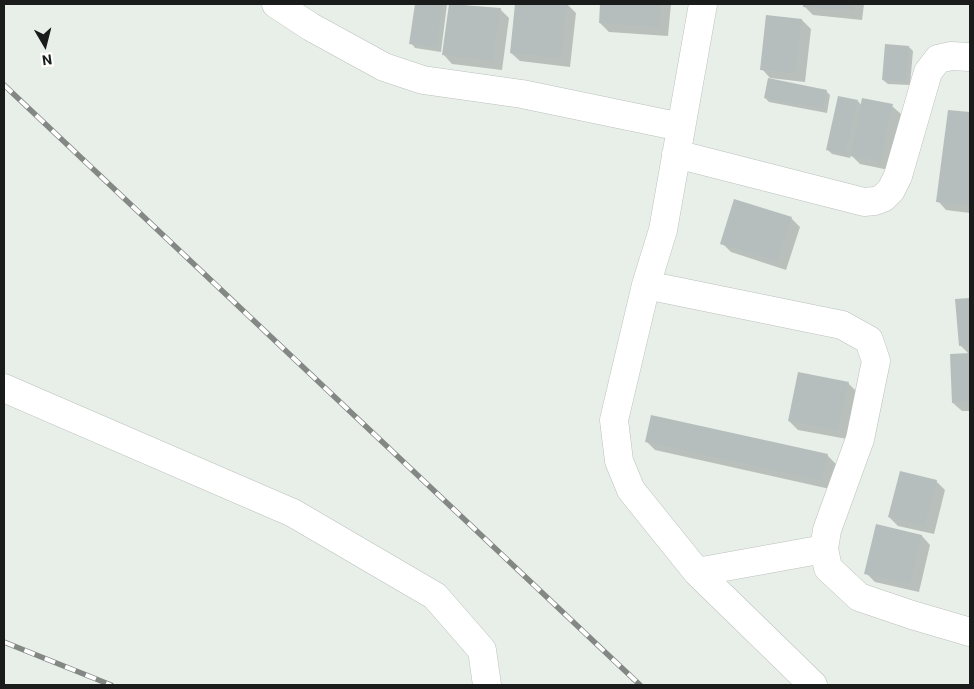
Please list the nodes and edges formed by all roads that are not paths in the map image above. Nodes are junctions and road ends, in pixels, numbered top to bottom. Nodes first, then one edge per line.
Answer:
1 (276, 4) edge
2 (703, 4) edge
3 (970, 57) edge
4 (681, 127) junction
5 (676, 154) junction
6 (646, 285) junction
7 (4, 388) edge
8 (824, 549) junction
9 (697, 572) junction
10 (970, 632) edge
11 (487, 685) edge
12 (813, 685) edge

1 - 4 street
2 - 4 street
3 - 5 street
4 - 5 street
5 - 6 street
6 - 8 street
6 - 9 street
7 - 11 street
8 - 9 street
8 - 10 street
9 - 12 street

